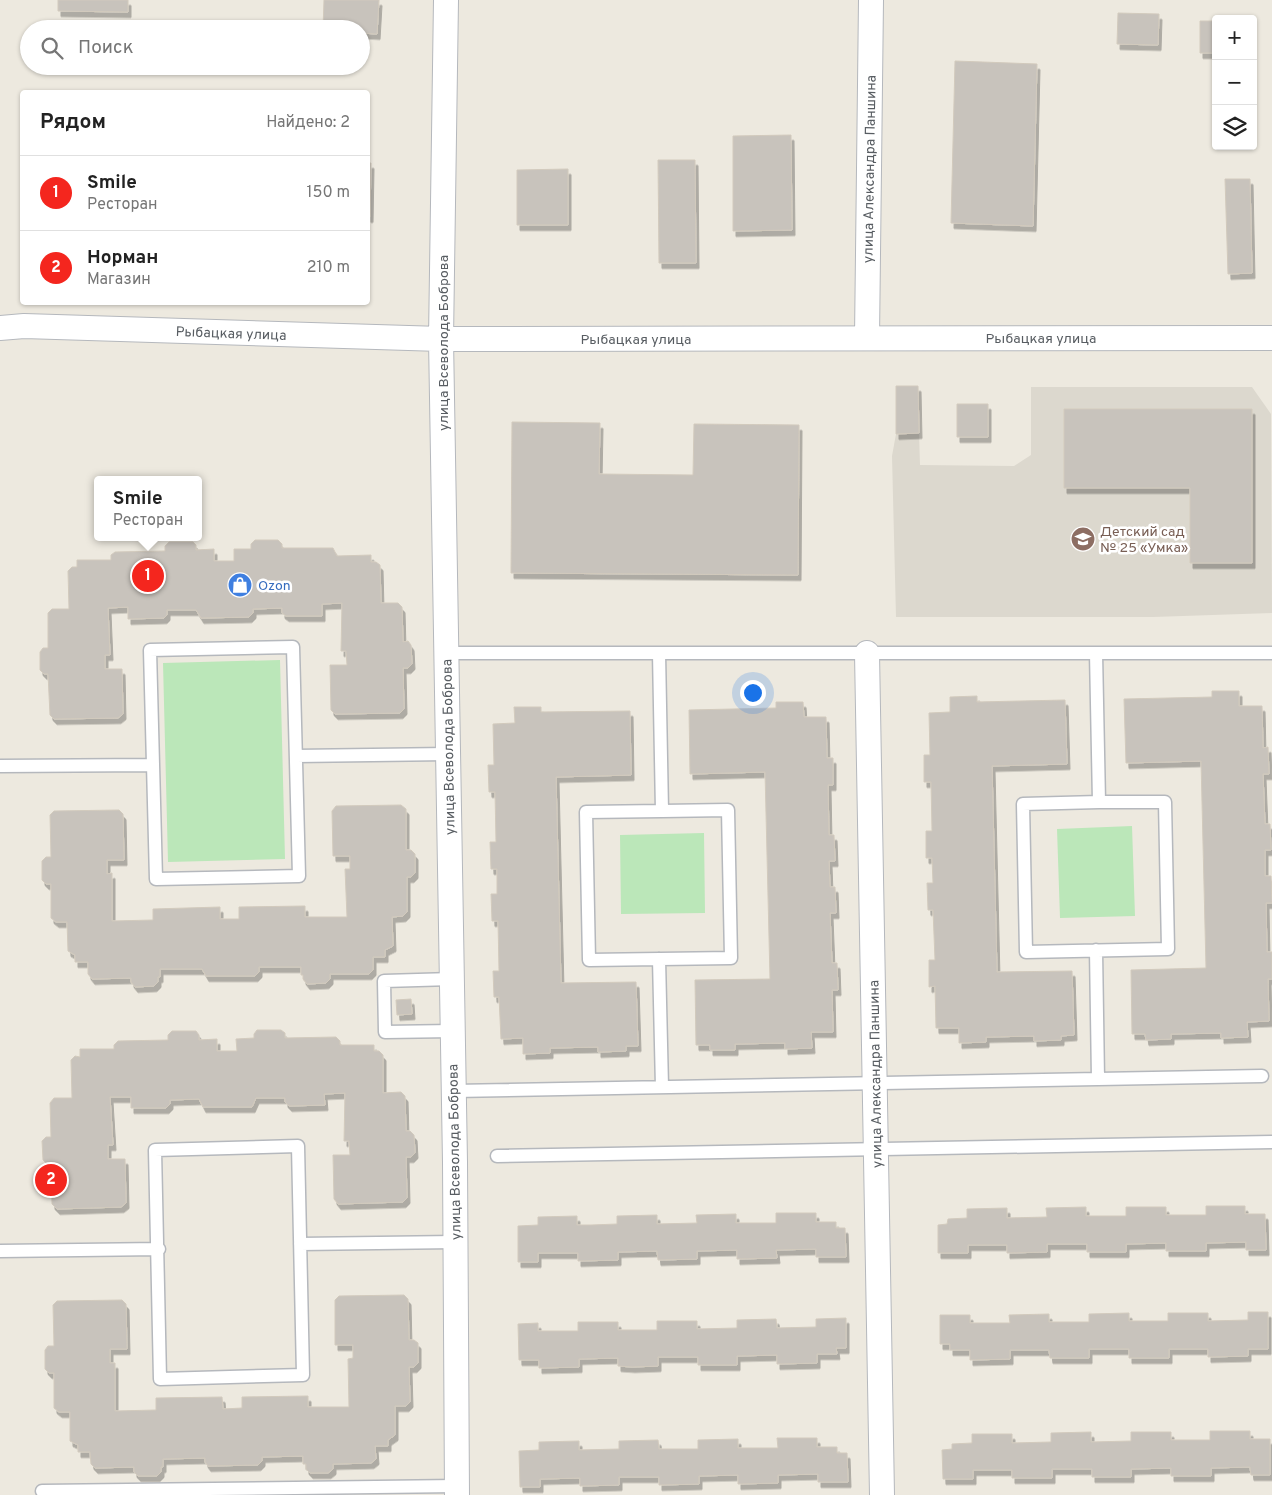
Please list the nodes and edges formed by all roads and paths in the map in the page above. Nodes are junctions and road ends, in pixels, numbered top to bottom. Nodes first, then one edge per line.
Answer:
1 (446, 0) edge
2 (871, 0) edge
3 (0, 328) edge
4 (867, 338) junction
5 (1272, 338) edge
6 (441, 339) junction
7 (446, 653) junction
8 (659, 653) junction
9 (867, 653) junction
10 (1096, 653) junction
11 (1272, 653) edge
12 (448, 754) junction
13 (296, 756) junction
14 (153, 765) junction
15 (0, 766) edge
16 (1099, 802) junction
17 (662, 811) junction
18 (1096, 950) junction
19 (659, 958) junction
20 (452, 979) junction
21 (453, 1031) junction
22 (1262, 1076) dead end
23 (1098, 1079) junction
24 (875, 1083) junction
25 (662, 1087) junction
26 (454, 1090) junction
27 (1272, 1142) edge
28 (876, 1149) junction
29 (496, 1156) dead end
30 (455, 1242) junction
31 (300, 1244) junction
32 (159, 1249) junction
33 (0, 1251) edge
34 (42, 1491) dead end
35 (457, 1491) edge
36 (882, 1495) edge

1 - 6 street, улица Всеволода Боброва
2 - 4 street, улица Александра Паншина
3 - 6 street, Рыбацкая улица
4 - 5 street, Рыбацкая улица
4 - 6 street, Рыбацкая улица
6 - 7 street, улица Всеволода Боброва
7 - 8 lane
7 - 12 street, улица Всеволода Боброва
8 - 9 lane
8 - 17 lane
9 - 10 lane
9 - 24 street, улица Александра Паншина
10 - 11 lane
10 - 16 lane
12 - 13 lane
12 - 20 street, улица Всеволода Боброва
13 - 14 lane
13 - 14 lane
14 - 15 lane
16 - 18 lane
16 - 18 lane
17 - 19 lane
17 - 19 lane
18 - 23 lane
19 - 25 lane
20 - 21 street, улица Всеволода Боброва
20 - 21 lane
21 - 26 street, улица Всеволода Боброва
22 - 23 lane
23 - 24 lane
24 - 25 lane
24 - 28 street, улица Александра Паншина
25 - 26 lane
26 - 30 street, улица Всеволода Боброва
27 - 28 lane
28 - 29 lane
28 - 36 street, улица Александра Паншина
30 - 31 lane
30 - 35 street, улица Всеволода Боброва
31 - 32 lane
31 - 32 lane
32 - 33 lane
34 - 35 lane

